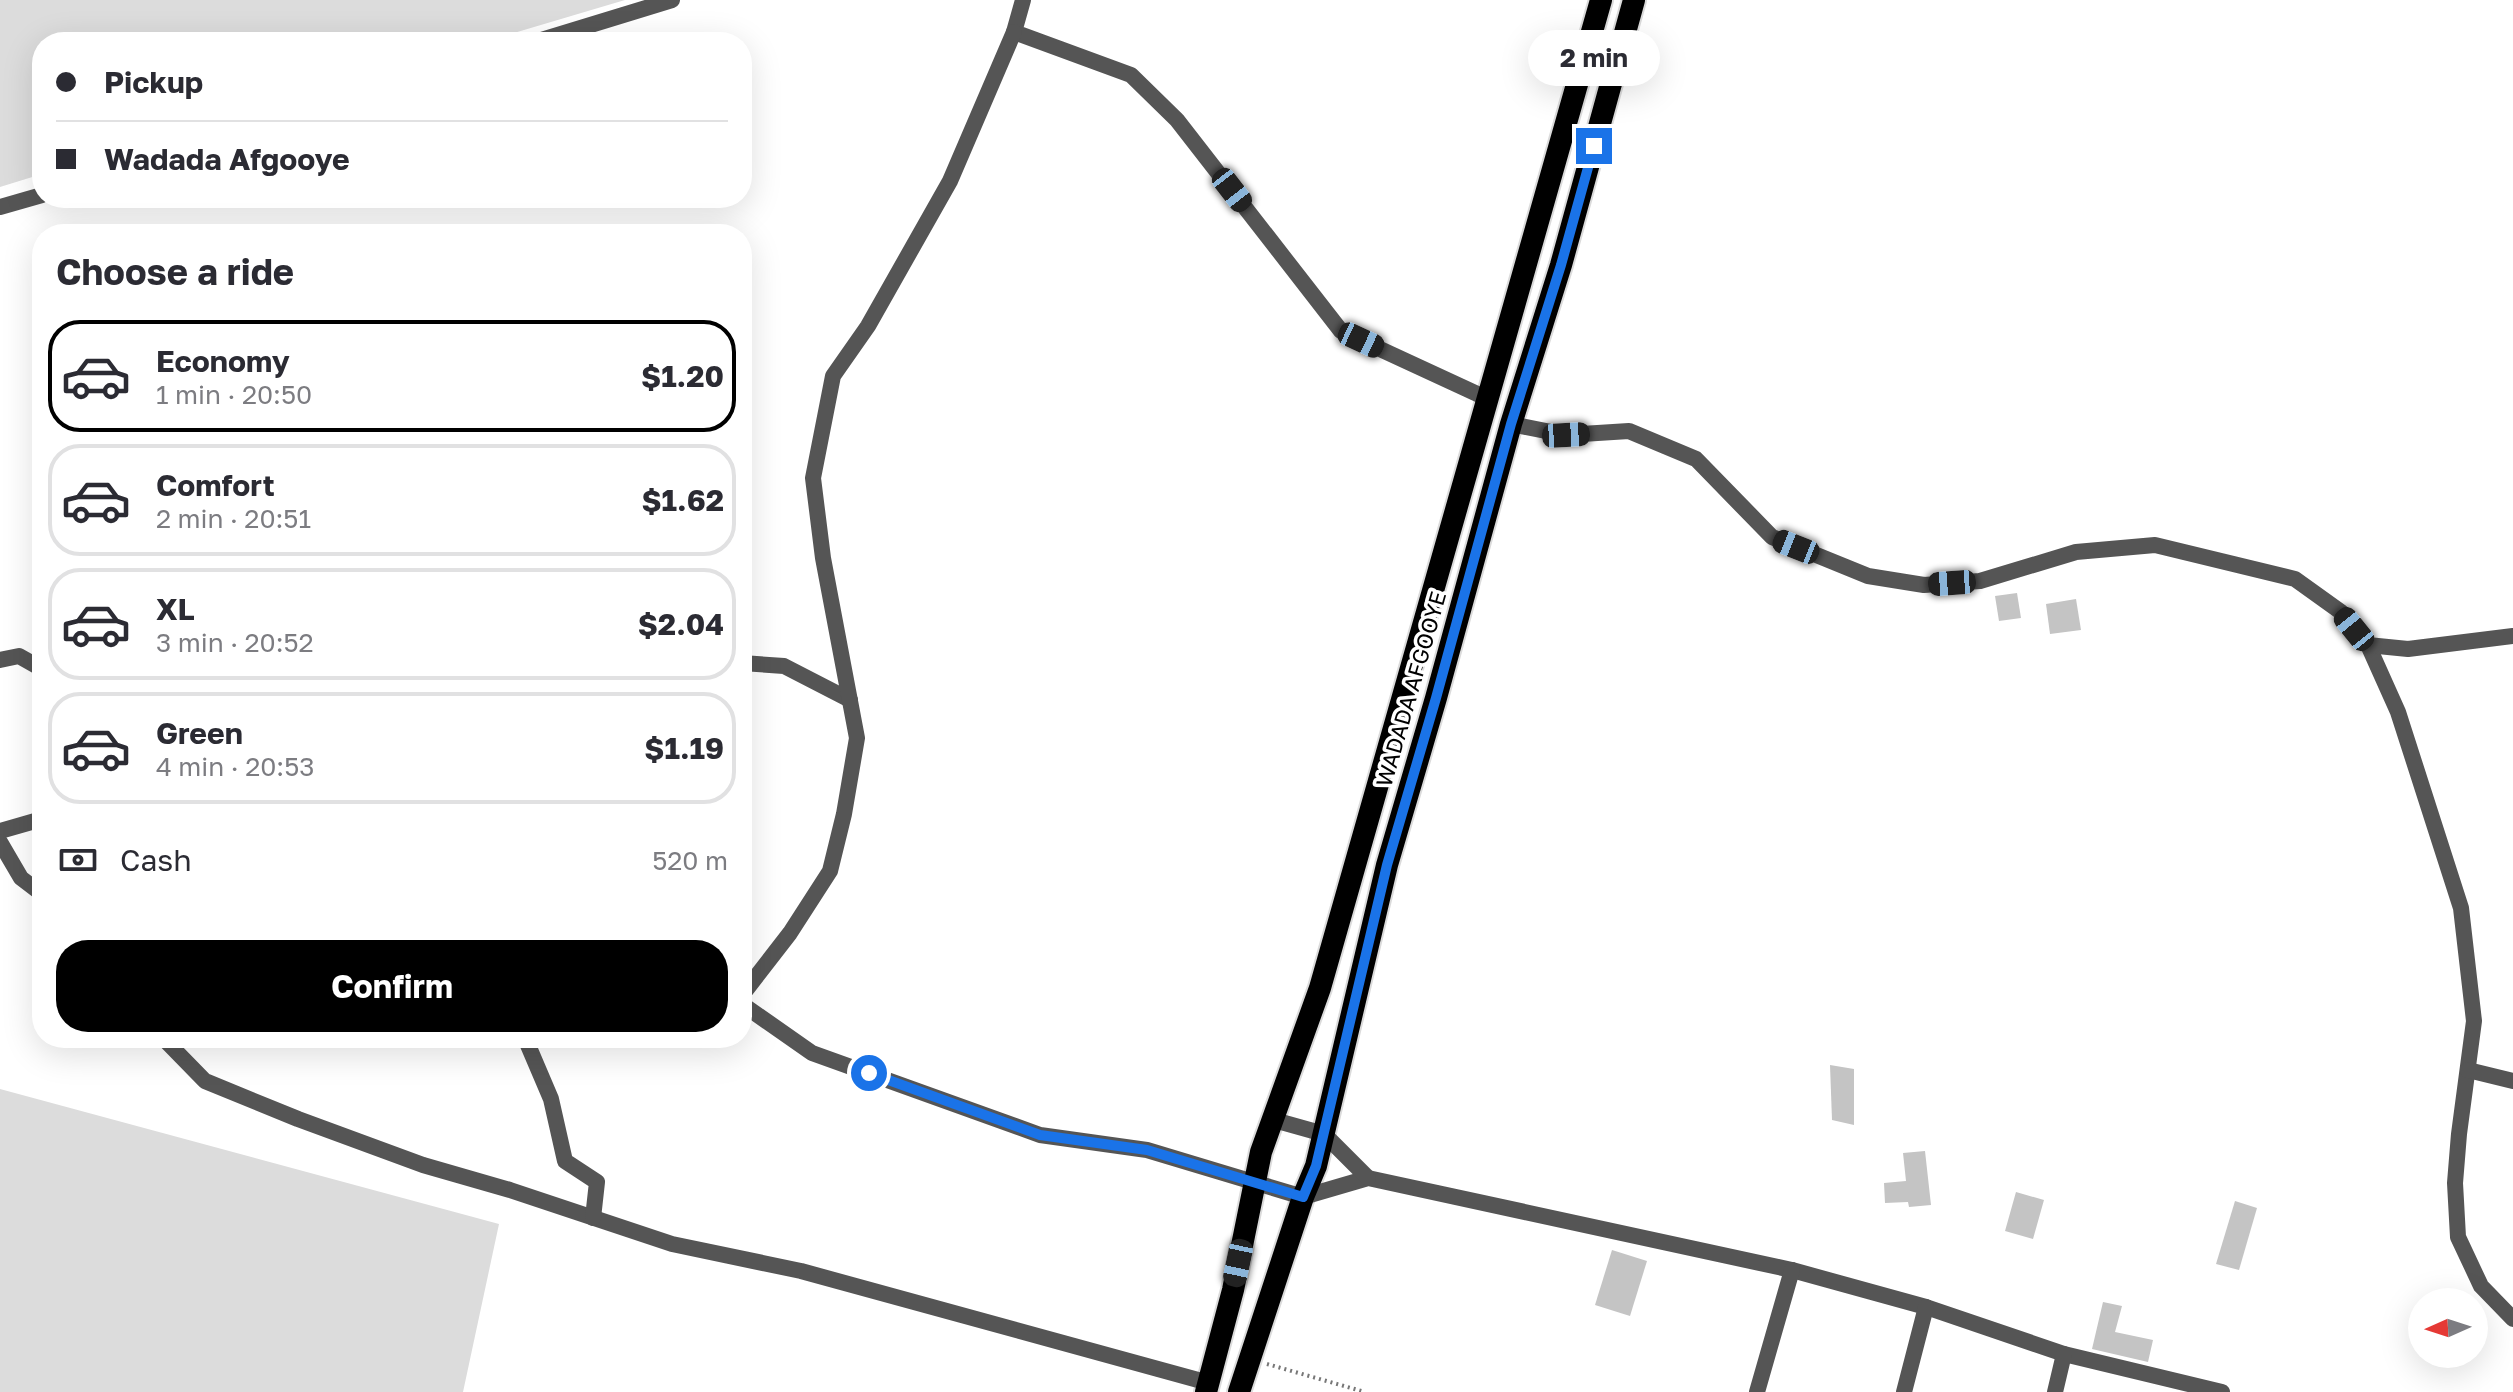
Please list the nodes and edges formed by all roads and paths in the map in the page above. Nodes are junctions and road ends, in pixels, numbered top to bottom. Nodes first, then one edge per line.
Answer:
1 (672, 0) edge
2 (1023, 0) edge
3 (1601, 0) edge
4 (1634, 0) edge
5 (568, 32) edge
6 (1014, 32) junction
7 (32, 198) edge
8 (0, 207) edge
9 (1486, 398) junction
10 (1511, 424) junction
11 (2513, 636) edge
12 (2368, 645) junction
13 (0, 660) edge
14 (32, 663) edge
15 (752, 664) edge
16 (850, 700) junction
17 (32, 822) edge
18 (0, 831) edge
19 (0, 842) edge
20 (32, 886) edge
21 (752, 982) edge
22 (752, 1011) edge
23 (173, 1048) edge
24 (529, 1048) edge
25 (2468, 1070) junction
26 (2513, 1081) edge
27 (1274, 1120) junction
28 (1324, 1134) junction
29 (1368, 1178) junction
30 (1255, 1182) junction
31 (1303, 1197) junction
32 (593, 1218) junction
33 (1792, 1270) junction
34 (1926, 1307) junction
35 (2513, 1319) edge
36 (2064, 1354) junction
37 (1250, 1358) junction
38 (1208, 1388) edge
39 (1239, 1392) edge
40 (1365, 1392) edge
41 (1757, 1392) edge
42 (1904, 1392) edge
43 (2055, 1392) edge
44 (2222, 1392) edge

1 - 5 street
2 - 6 street
3 - 9 highway, WADADA AFGOOYE
4 - 10 highway, WADADA AFGOOYE
6 - 9 street
6 - 16 street
7 - 8 street
9 - 27 highway, WADADA AFGOOYE
10 - 12 street
10 - 28 highway, WADADA AFGOOYE
11 - 12 street
12 - 25 street
13 - 14 street
15 - 16 street
16 - 21 street
17 - 18 street
19 - 20 street
22 - 30 street
23 - 32 street
24 - 32 street
25 - 26 street
25 - 35 street
27 - 28 street
27 - 30 highway, WADADA AFGOOYE
28 - 29 street
28 - 31 highway, WADADA AFGOOYE
29 - 31 street
29 - 33 street
30 - 31 street
30 - 38 highway, WADADA AFGOOYE
31 - 37 highway, WADADA AFGOOYE
32 - 38 street
33 - 34 street
33 - 41 street
34 - 36 street
34 - 42 street
36 - 43 street
36 - 44 street
37 - 39 highway, WADADA AFGOOYE
37 - 40 path

